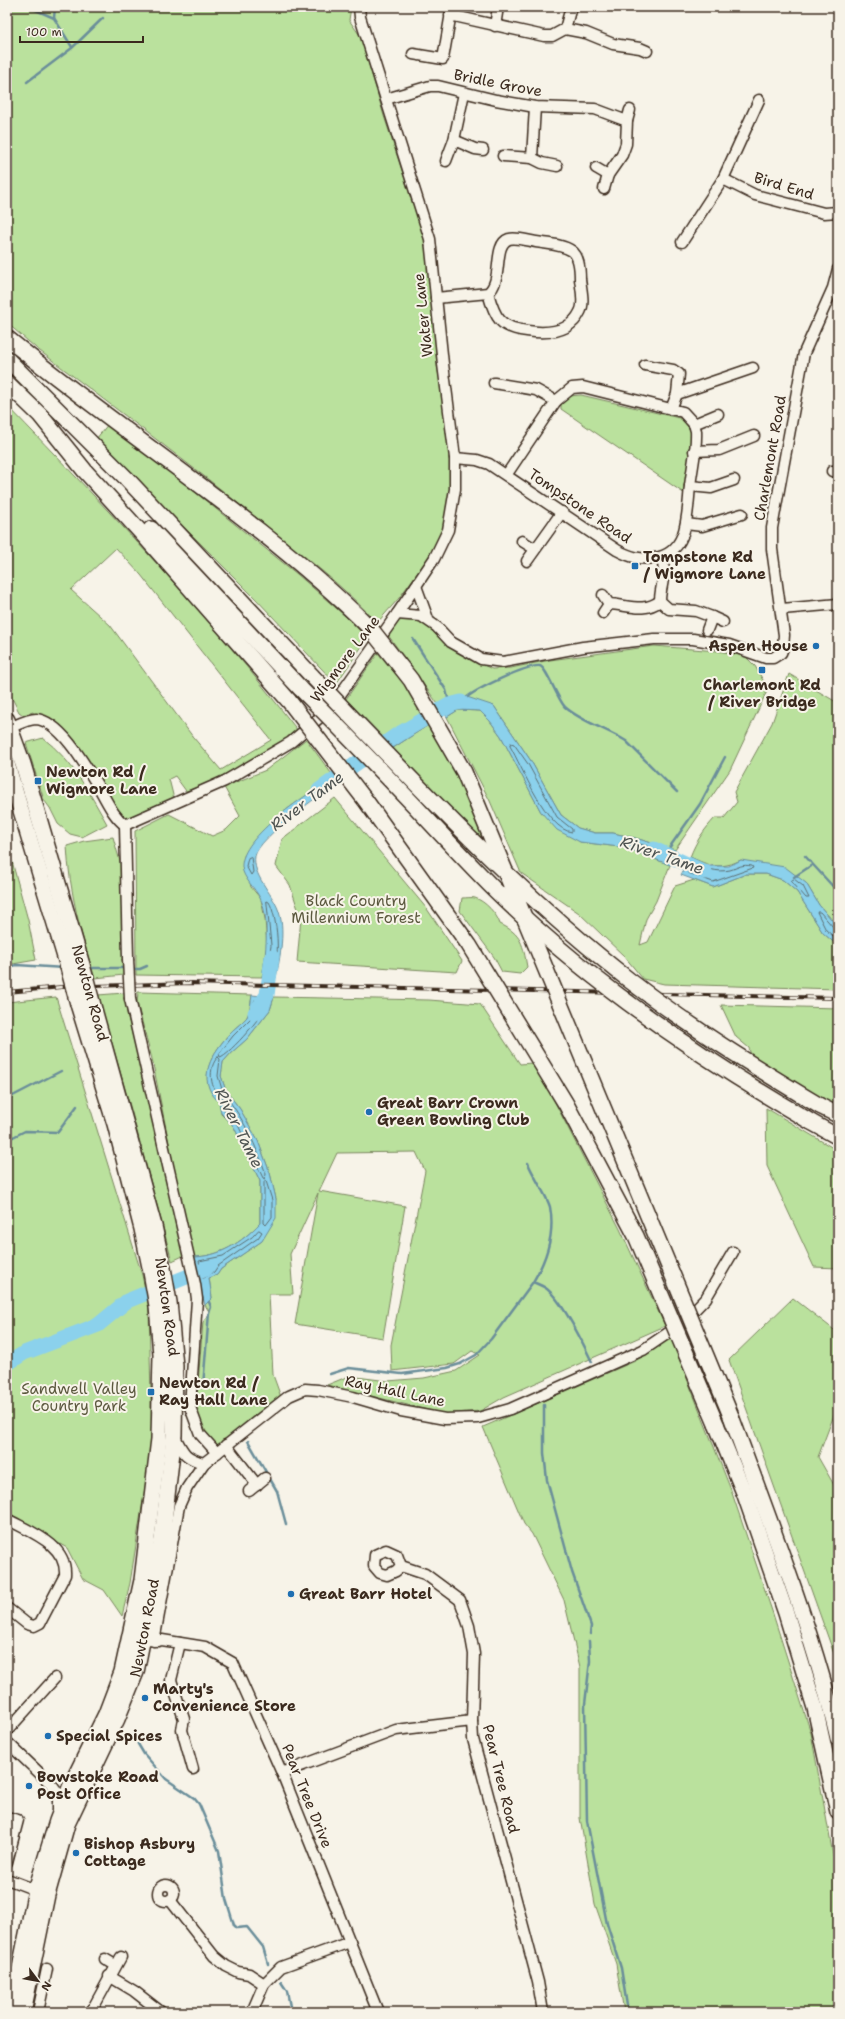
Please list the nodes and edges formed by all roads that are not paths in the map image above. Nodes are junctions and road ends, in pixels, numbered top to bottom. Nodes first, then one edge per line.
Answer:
1 (359, 7) edge
2 (498, 7) edge
3 (571, 7) edge
4 (451, 11) edge
5 (495, 26) junction
6 (564, 29) junction
7 (647, 51) dead end
8 (412, 54) dead end
9 (464, 93) junction
10 (386, 99) junction
11 (759, 100) dead end
12 (535, 107) junction
13 (630, 110) dead end
14 (627, 121) junction
15 (454, 140) junction
16 (483, 150) dead end
17 (503, 156) dead end
18 (532, 158) junction
19 (446, 161) dead end
20 (557, 166) dead end
21 (596, 168) dead end
22 (608, 175) junction
23 (724, 179) junction
24 (604, 189) dead end
25 (838, 212) edge
26 (682, 242) dead end
27 (838, 269) edge
28 (488, 293) junction
29 (436, 298) junction
30 (7, 338) edge
31 (7, 359) edge
32 (645, 365) dead end
33 (753, 368) dead end
34 (7, 383) edge
35 (494, 384) dead end
36 (677, 394) junction
37 (556, 401) junction
38 (672, 409) junction
39 (718, 414) dead end
40 (48, 424) junction
41 (694, 424) junction
42 (754, 436) dead end
43 (694, 451) junction
44 (455, 458) junction
45 (507, 474) junction
46 (734, 480) dead end
47 (690, 486) junction
48 (562, 512) junction
49 (742, 514) dead end
50 (686, 524) junction
51 (522, 541) dead end
52 (535, 549) junction
53 (661, 558) junction
54 (527, 561) dead end
55 (416, 586) junction
56 (603, 595) dead end
57 (660, 601) junction
58 (609, 604) junction
59 (838, 604) edge
60 (782, 609) junction
61 (602, 613) dead end
62 (397, 614) junction
63 (712, 617) junction
64 (428, 619) junction
65 (723, 622) dead end
66 (707, 630) dead end
67 (8, 726) edge
68 (7, 764) edge
69 (125, 825) junction
70 (75, 966) junction
71 (838, 1115) edge
72 (838, 1137) edge
73 (733, 1252) dead end
74 (163, 1304) junction
75 (174, 1418) junction
76 (193, 1418) junction
77 (174, 1435) junction
78 (226, 1446) junction
79 (217, 1453) junction
80 (204, 1463) junction
81 (265, 1478) dead end
82 (7, 1519) edge
83 (401, 1566) dead end
84 (7, 1608) edge
85 (146, 1636) junction
86 (180, 1643) junction
87 (55, 1678) dead end
88 (472, 1721) junction
89 (7, 1731) edge
90 (838, 1738) edge
91 (7, 1742) edge
92 (193, 1769) dead end
93 (282, 1773) junction
94 (838, 1812) edge
95 (7, 1817) edge
96 (57, 1821) junction
97 (7, 1862) edge
98 (7, 1879) edge
99 (36, 1890) junction
100 (170, 1900) dead end
101 (350, 1942) junction
102 (105, 1959) dead end
103 (47, 1969) dead end
104 (19, 1975) edge
105 (109, 1976) junction
106 (264, 1984) junction
107 (11, 2012) edge
108 (23, 2012) edge
109 (38, 2012) edge
110 (91, 2012) edge
111 (161, 2012) edge
112 (252, 2012) edge
113 (378, 2012) edge
114 (543, 2012) edge

1 - 10 street, Water Lane
2 - 5 street
3 - 6 street
4 - 5 street
4 - 8 street
5 - 6 street
6 - 7 street
9 - 10 street, Bridle Grove
9 - 12 street, Bridle Grove
9 - 15 street
10 - 29 street, Water Lane
11 - 23 street
12 - 14 street, Bridle Grove
12 - 18 street
13 - 14 street
14 - 22 street
15 - 16 street
15 - 19 street
17 - 18 street
18 - 20 street
21 - 22 street
22 - 24 street
23 - 25 street, Bird End
23 - 26 street
27 - 60 street, Charlemont Road
28 - 28 street
28 - 29 street
29 - 44 street, Water Lane
30 - 90 highway, bridge
31 - 71 highway, bridge
32 - 36 street
33 - 36 street
34 - 40 highway
35 - 37 street
36 - 38 street
37 - 38 street, Tompstone Road
37 - 45 street, Tompstone Road
38 - 41 street, Tompstone Road
39 - 41 street
40 - 72 highway, bridge
40 - 94 highway, bridge
41 - 43 street
42 - 43 street
43 - 47 street
44 - 45 street, Tompstone Road
44 - 55 street, Water Lane
45 - 48 street, Tompstone Road
46 - 47 street
47 - 50 street
48 - 52 street
48 - 53 street, Tompstone Road
49 - 50 street
50 - 53 street
51 - 52 street
52 - 54 street
53 - 57 street
55 - 62 street, Water Lane
55 - 64 street
56 - 58 street
57 - 58 street
57 - 63 street
58 - 61 street
59 - 60 street
60 - 64 street, Charlemont Road
62 - 64 street, Wigmore Lane
62 - 69 street, Wigmore Lane
63 - 65 street
63 - 66 street
67 - 69 street
67 - 70 highway, Newton Road
68 - 70 highway, Newton Road
69 - 76 street, bridge
70 - 74 highway, Newton Road, bridge
73 - 78 street, Ray Hall Lane
74 - 75 highway, Newton Road
74 - 85 highway, Newton Road
75 - 76 street
75 - 77 highway, Newton Road
76 - 79 street
77 - 80 street
77 - 85 highway, Newton Road
78 - 79 street, Ray Hall Lane
78 - 81 street
79 - 80 street, Ray Hall Lane
80 - 85 street, Newton Road
82 - 84 street
83 - 88 street
85 - 86 street, Pear Tree Drive
85 - 96 highway, Newton Road
85 - 104 highway, Newton Road
86 - 92 street
86 - 93 street, Pear Tree Drive
87 - 89 street
88 - 93 street, Pear Tree Road
88 - 114 street, Pear Tree Road
91 - 96 street
93 - 101 street, Pear Tree Drive
95 - 97 street
96 - 99 highway, Newton Road
98 - 99 street
99 - 104 highway, Newton Road
100 - 106 street
101 - 106 street
101 - 113 street, Pear Tree Drive
102 - 105 street
103 - 109 street
104 - 107 highway, Newton Road
104 - 108 highway, Newton Road
105 - 110 street
105 - 111 street
106 - 112 street

